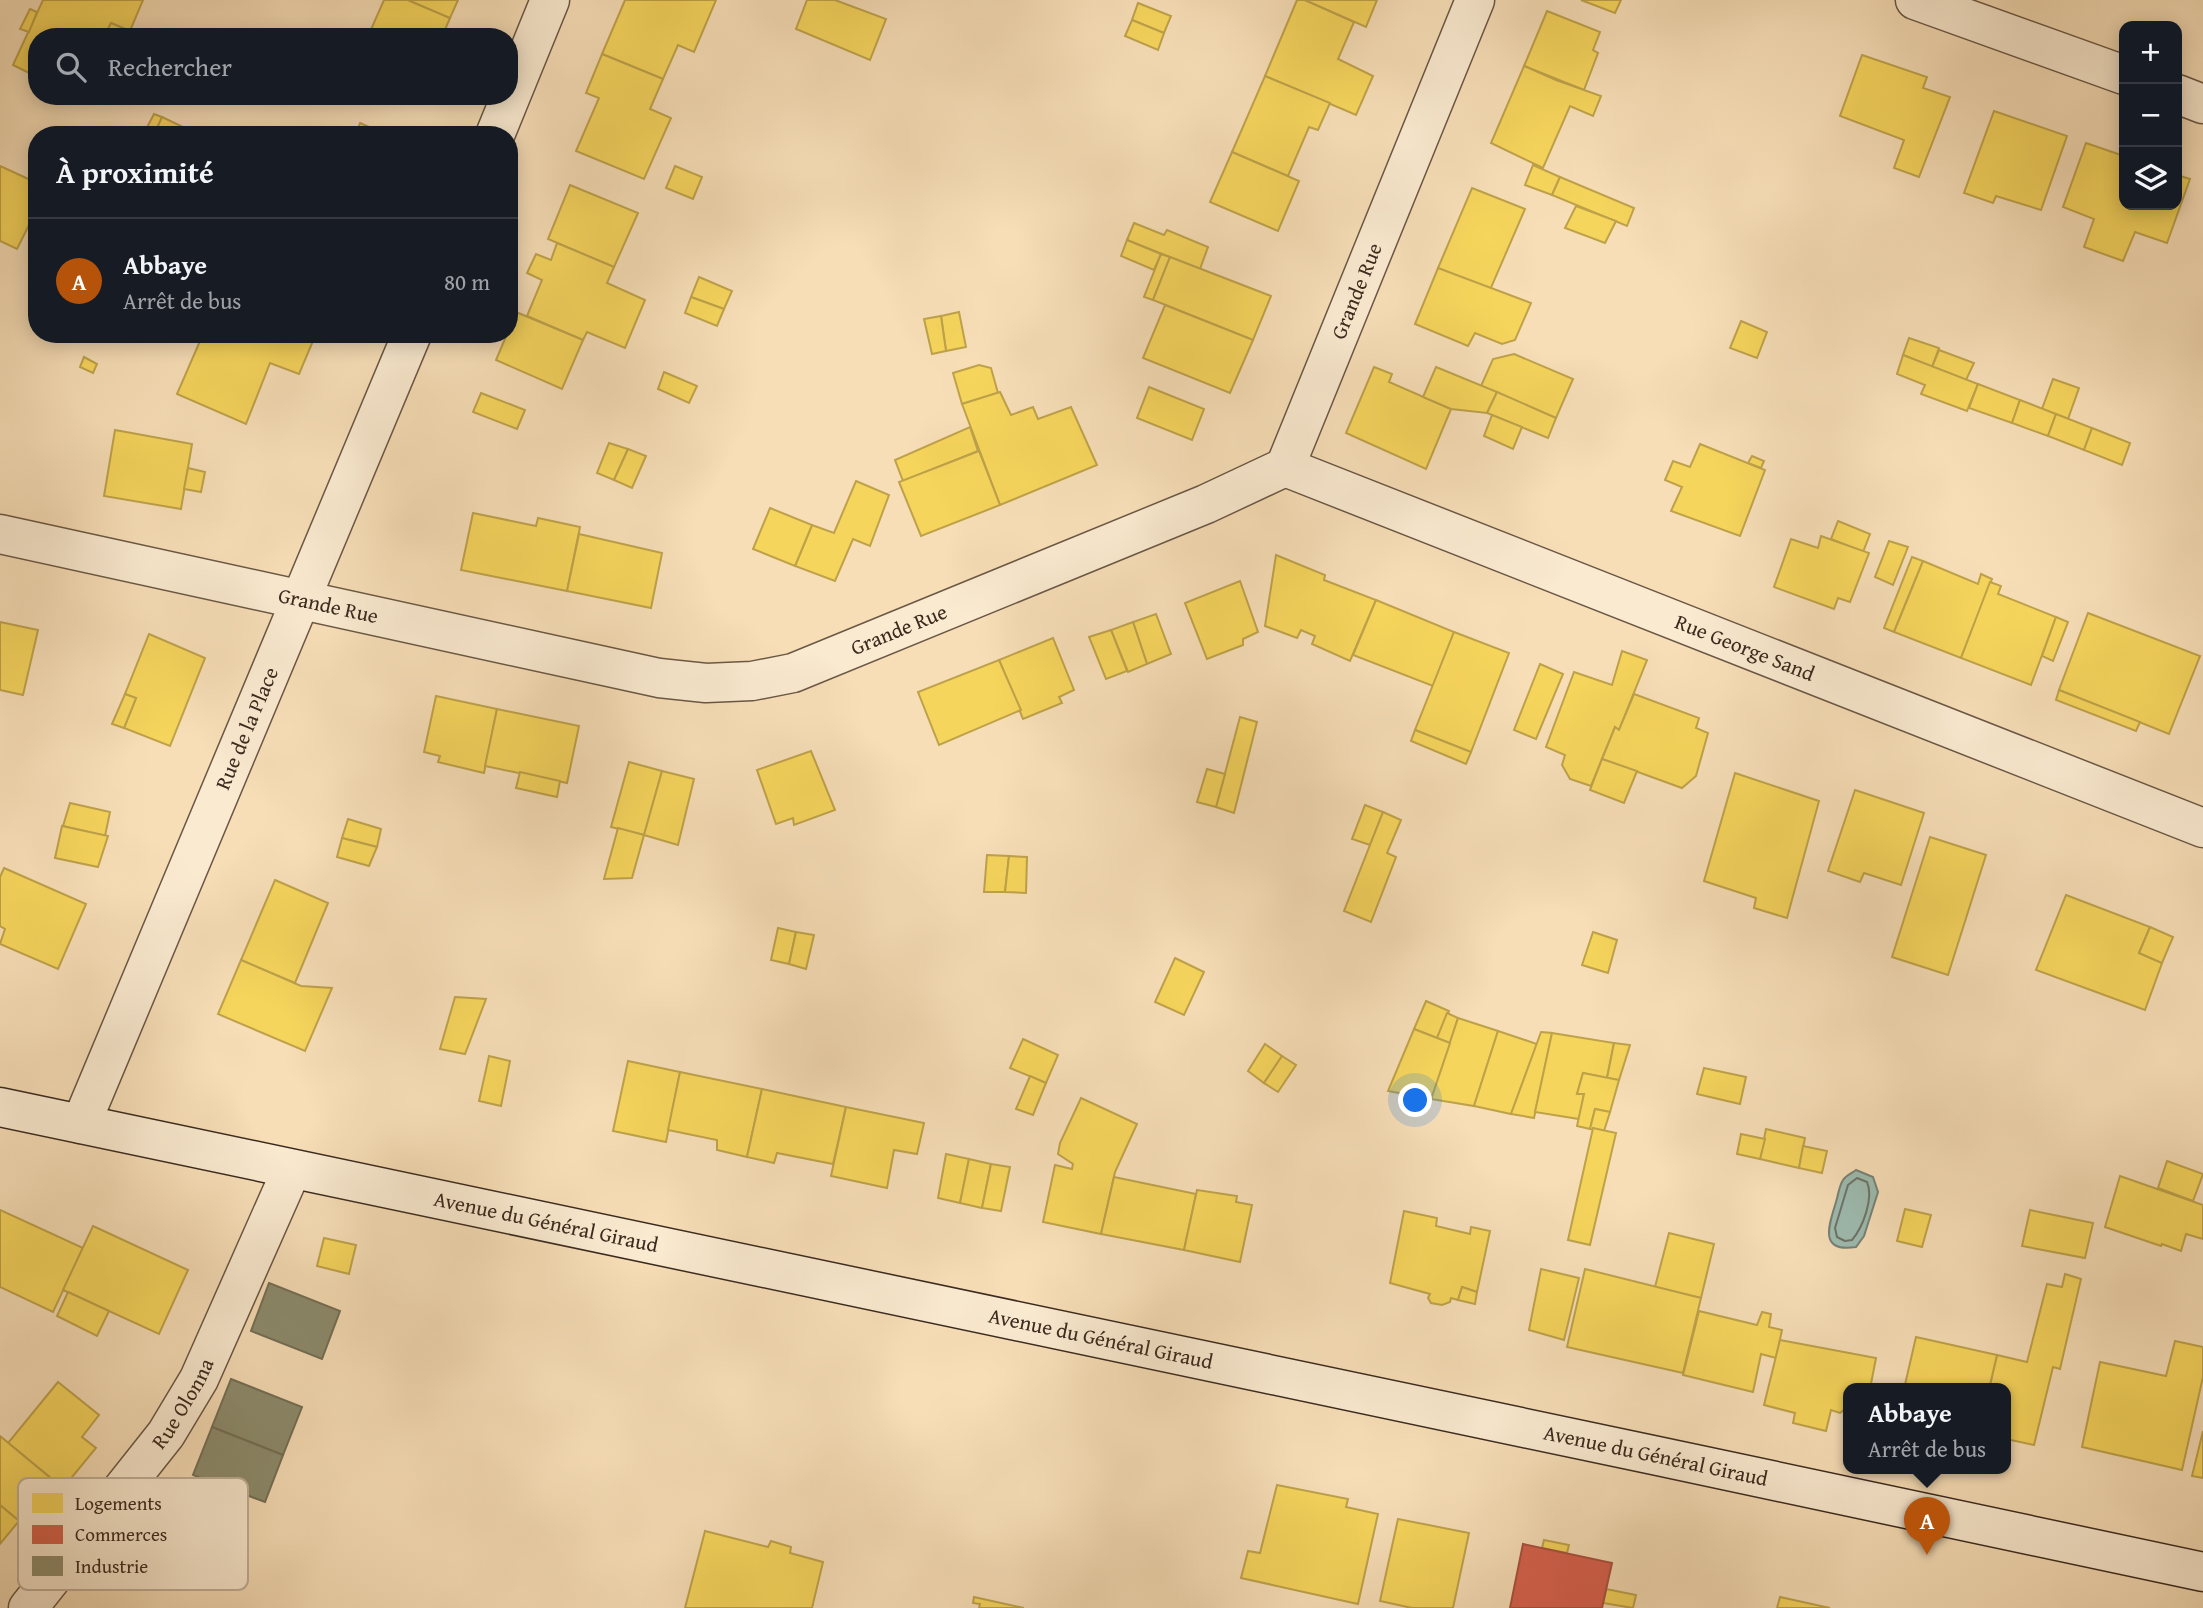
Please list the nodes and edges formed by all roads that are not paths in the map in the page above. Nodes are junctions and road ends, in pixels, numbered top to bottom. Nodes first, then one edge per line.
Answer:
1 (551, 0) edge
2 (1475, 0) edge
3 (1915, 0) edge
4 (2119, 73) edge
5 (518, 80) edge
6 (2182, 96) edge
7 (2203, 104) edge
8 (507, 105) edge
9 (499, 126) edge
10 (408, 343) edge
11 (1285, 467) junction
12 (0, 534) edge
13 (302, 601) junction
14 (2203, 828) edge
15 (0, 1107) edge
16 (81, 1124) junction
17 (292, 1169) junction
18 (131, 1478) edge
19 (2203, 1572) edge
20 (42, 1590) edge
21 (28, 1608) edge

1 - 5 street
2 - 11 street, Grande Rue
3 - 4 street
6 - 7 street
8 - 9 street
10 - 13 street, Rue de la Place
11 - 13 street, Grande Rue
11 - 14 street, Rue George Sand
12 - 13 street, Grande Rue
13 - 16 street, Rue de la Place
15 - 16 street, Avenue du Général Giraud
16 - 17 street, Avenue du Général Giraud
17 - 18 street, Rue Olonna
17 - 19 street, Avenue du Général Giraud
20 - 21 street, Rue Olonna

